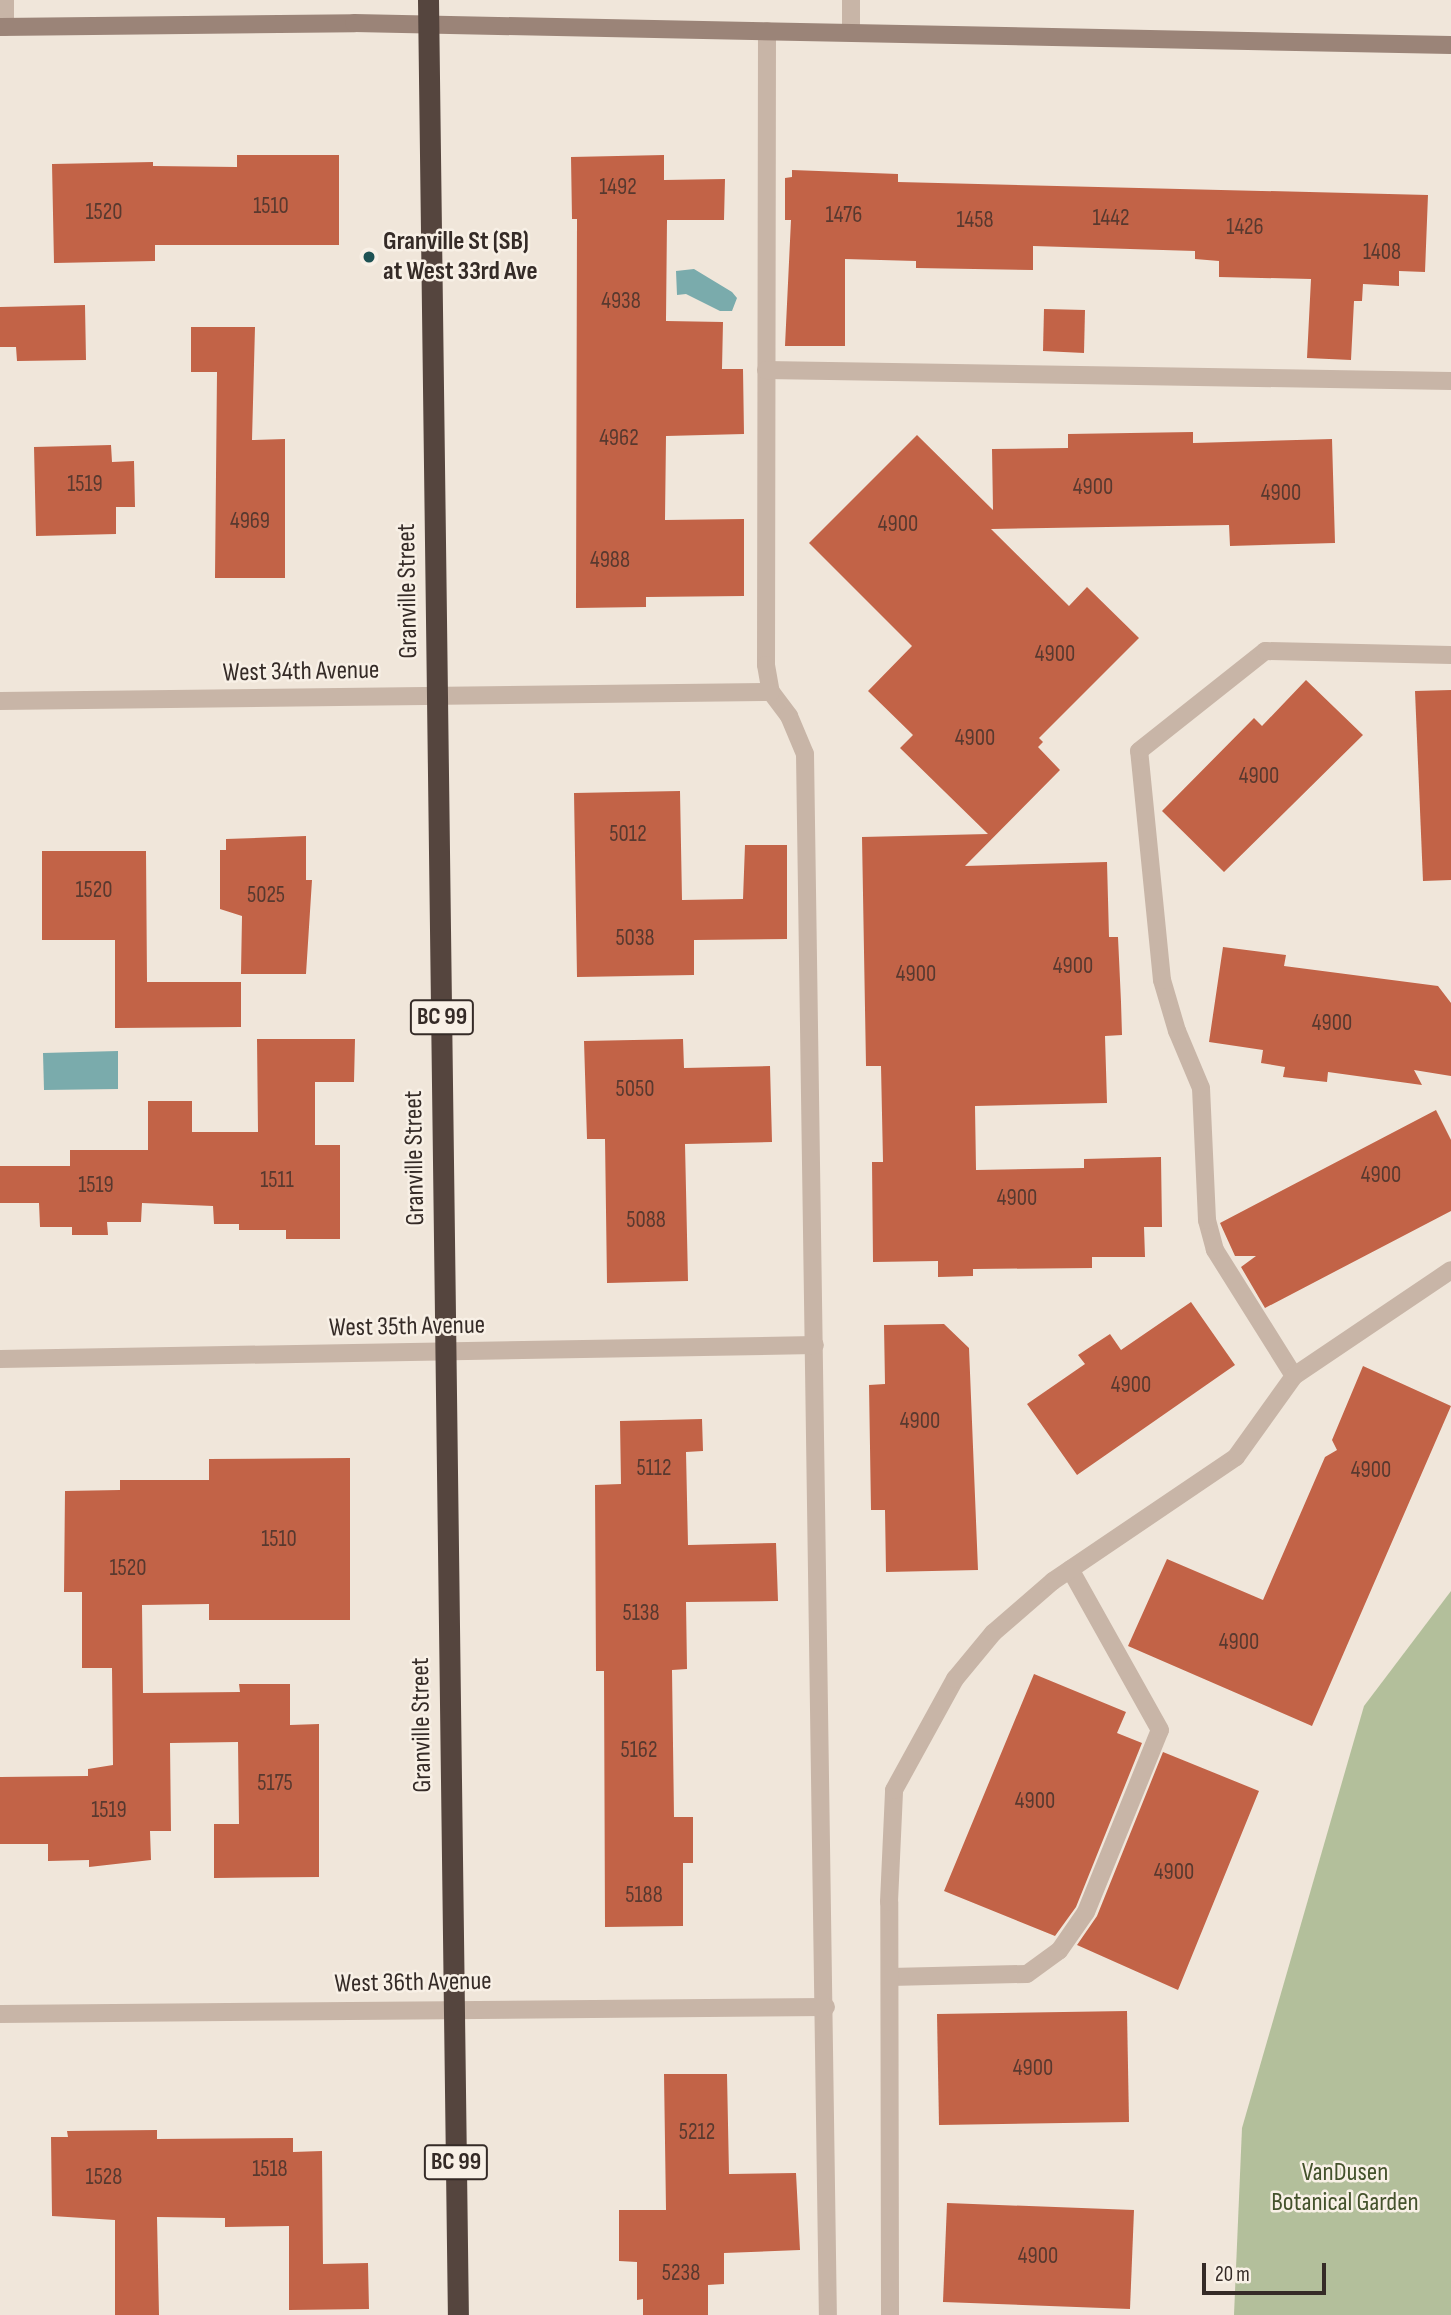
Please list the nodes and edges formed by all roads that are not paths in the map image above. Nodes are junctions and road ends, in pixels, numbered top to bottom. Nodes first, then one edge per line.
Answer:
1 (5, 0) edge
2 (428, 0) edge
3 (850, 0) edge
4 (428, 25) junction
5 (3, 27) edge
6 (767, 31) junction
7 (851, 32) junction
8 (1451, 45) edge
9 (766, 370) junction
10 (1451, 381) edge
11 (1451, 655) edge
12 (771, 692) junction
13 (437, 696) junction
14 (0, 701) edge
15 (1451, 1270) edge
16 (815, 1345) junction
17 (446, 1353) junction
18 (0, 1359) edge
19 (1294, 1376) junction
20 (1070, 1569) junction
21 (890, 1977) junction
22 (826, 2007) junction
23 (453, 2009) junction
24 (0, 2014) edge
25 (458, 2315) edge
26 (828, 2315) edge
27 (890, 2315) edge

1 - 5 street
2 - 4 highway, Granville Street / BC 99
3 - 7 street
4 - 5 street
4 - 6 street
4 - 13 highway, Granville Street / BC 99
6 - 7 street
6 - 9 street
7 - 8 street
9 - 10 street
9 - 12 street
11 - 19 street
12 - 13 street, West 34th Avenue
12 - 16 street
13 - 14 street, West 34th Avenue
13 - 17 highway, Granville Street / BC 99
15 - 19 street
16 - 17 street, West 35th Avenue
16 - 22 street
17 - 18 street, West 35th Avenue
17 - 23 highway, Granville Street / BC 99
19 - 20 street
20 - 21 street
20 - 21 street
21 - 27 street
22 - 23 street, West 36th Avenue
22 - 26 street
23 - 24 street, West 36th Avenue
23 - 25 highway, Granville Street / BC 99

